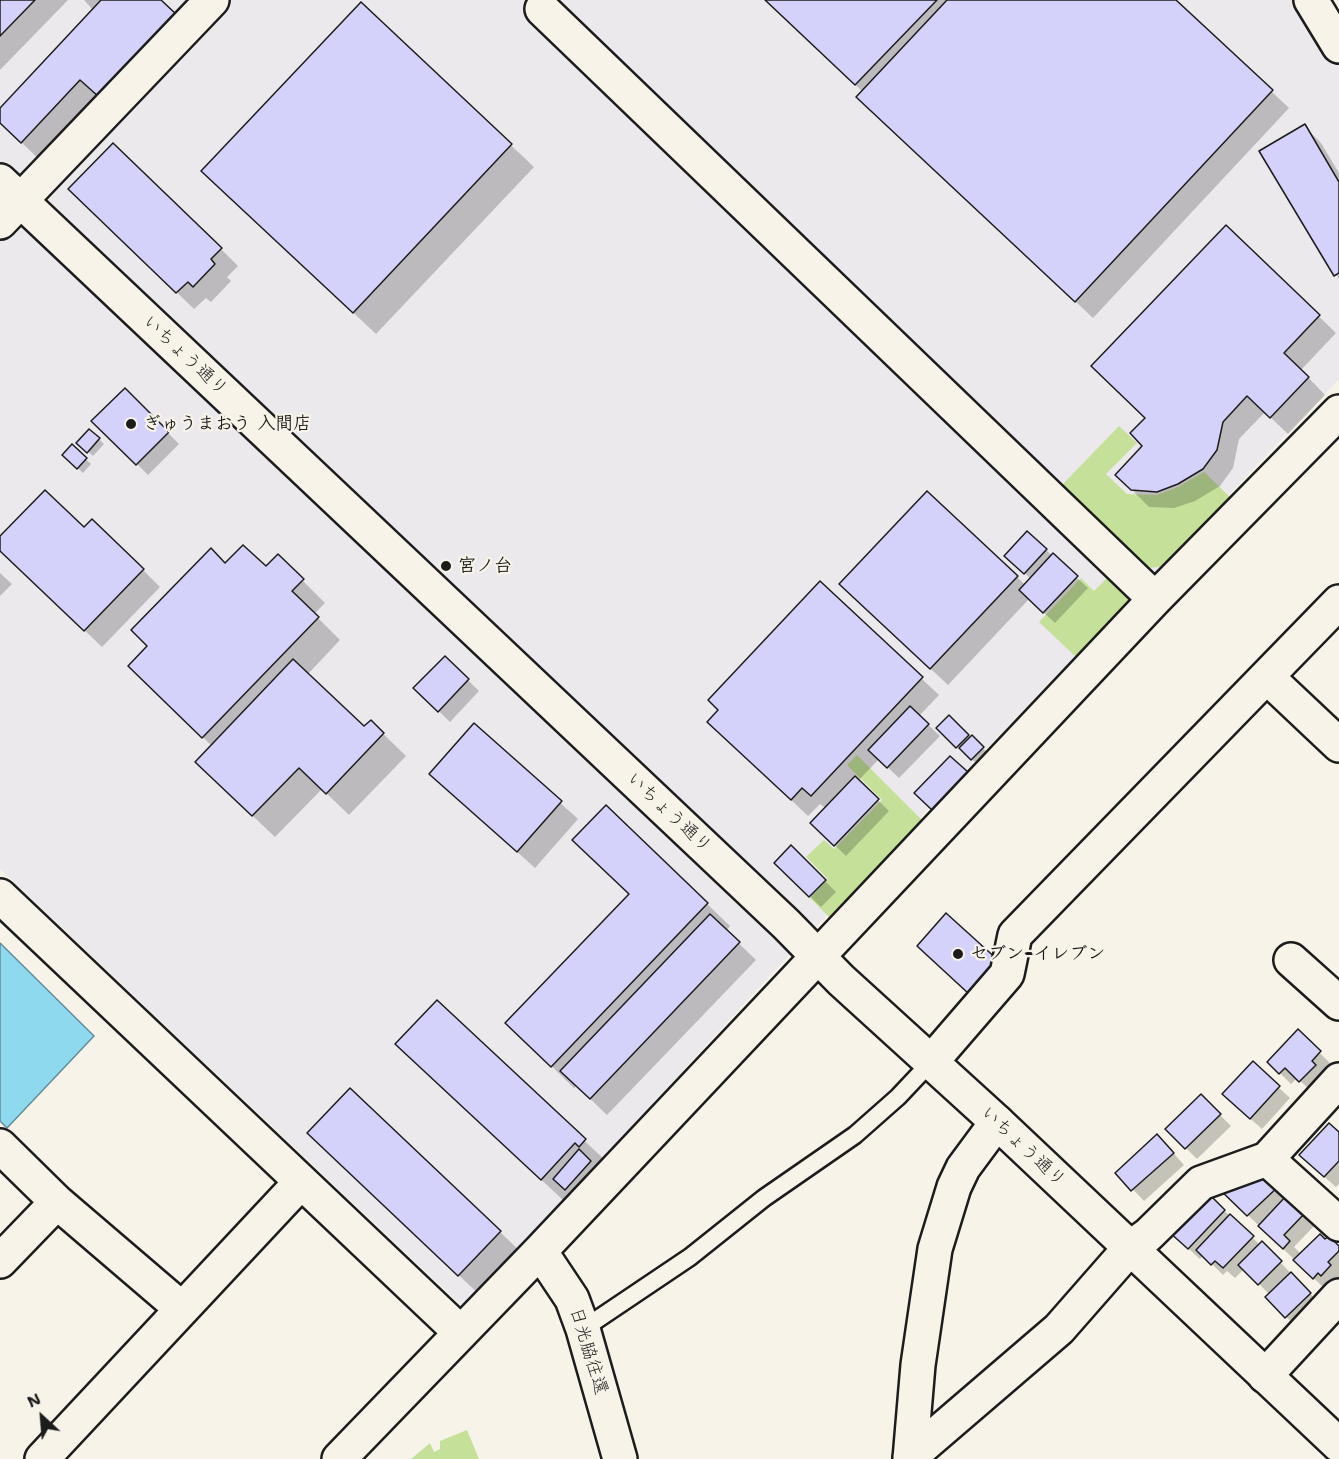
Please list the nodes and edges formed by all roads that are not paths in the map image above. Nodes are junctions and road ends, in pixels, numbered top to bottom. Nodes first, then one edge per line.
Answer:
1 (212, 0) edge
2 (1311, 0) edge
3 (542, 3) edge
4 (1339, 46) edge
5 (7, 201) edge
6 (1339, 412) edge
7 (1155, 599) junction
8 (1339, 602) edge
9 (1267, 677) junction
10 (1339, 745) edge
11 (0, 896) edge
12 (817, 955) junction
13 (1291, 960) dead end
14 (1339, 1003) edge
15 (931, 1062) junction
16 (1339, 1080) edge
17 (997, 1122) junction
18 (0, 1146) edge
19 (1267, 1159) junction
20 (301, 1182) junction
21 (57, 1202) junction
22 (1339, 1224) edge
23 (1130, 1248) junction
24 (540, 1251) junction
25 (0, 1261) edge
26 (1339, 1296) edge
27 (182, 1309) junction
28 (583, 1329) junction
29 (460, 1332) junction
30 (1265, 1376) junction
31 (1339, 1445) edge
32 (910, 1458) edge
33 (42, 1459) edge
34 (339, 1459) edge
35 (620, 1459) edge

1 - 5 street
2 - 4 street
3 - 7 street
5 - 12 street, いちょう通り
6 - 7 street
7 - 12 street
8 - 9 street
9 - 10 street
9 - 15 street
11 - 20 street
12 - 15 street, いちょう通り
12 - 24 street
13 - 14 street
15 - 17 street, いちょう通り
15 - 28 lane
16 - 19 street
17 - 23 street, いちょう通り
17 - 32 street
18 - 21 street
19 - 22 street
19 - 23 street
20 - 27 street
20 - 29 street
21 - 25 street
21 - 27 street
23 - 30 street, いちょう通り
23 - 32 street
24 - 28 street, 日光脇往還
24 - 29 street
26 - 30 street
27 - 33 street
28 - 35 street, 日光脇往還
29 - 34 street
30 - 31 street, いちょう通り

